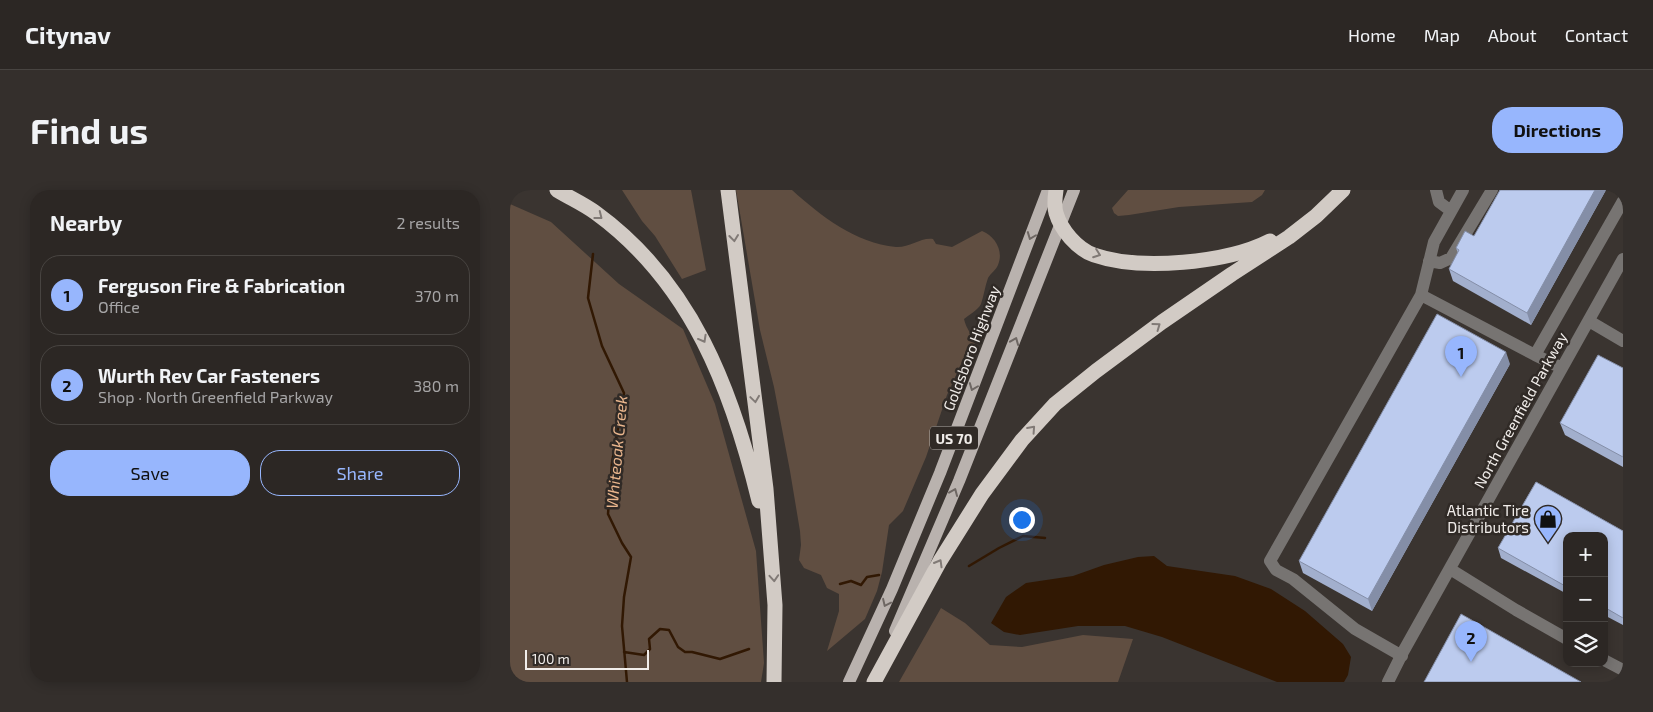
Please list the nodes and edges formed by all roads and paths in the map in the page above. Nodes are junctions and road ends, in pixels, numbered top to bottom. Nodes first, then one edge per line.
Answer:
1 (557, 190) edge
2 (728, 190) edge
3 (1048, 190) edge
4 (1056, 190) edge
5 (1074, 190) edge
6 (1343, 190) edge
7 (1436, 190) edge
8 (1463, 190) edge
9 (1492, 190) edge
10 (1623, 201) edge
11 (1452, 211) junction
12 (1316, 216) junction
13 (1061, 223) junction
14 (1623, 259) edge
15 (1429, 261) junction
16 (1421, 295) junction
17 (1588, 321) junction
18 (1623, 341) edge
19 (1535, 355) junction
20 (1562, 368) junction
21 (772, 553) junction
22 (1450, 569) junction
23 (1563, 637) edge
24 (1402, 656) junction
25 (1608, 662) edge
26 (1623, 670) edge
27 (774, 682) edge
28 (849, 682) edge
29 (873, 682) edge
30 (1388, 682) edge

1 -> 21 highway
2 -> 21 highway
3 -> 28 main road, Goldsboro Highway / US 70
4 - 13 highway
5 - 13 main road, US 70
6 - 12 highway
7 - 11 street
8 - 11 street
9 - 15 street
10 - 19 street
11 - 15 street
13 -> 12 highway
29 -> 12 highway
29 -> 13 main road, US 70
14 - 17 street, North Greenfield Parkway
15 - 16 street
16 - 19 street
16 - 24 street
17 - 18 street
17 - 20 street, North Greenfield Parkway
19 - 20 street
20 - 22 street, North Greenfield Parkway
21 -> 27 highway
22 - 23 street
22 - 24 street, North Greenfield Parkway
24 - 30 street, North Greenfield Parkway
25 - 26 street

